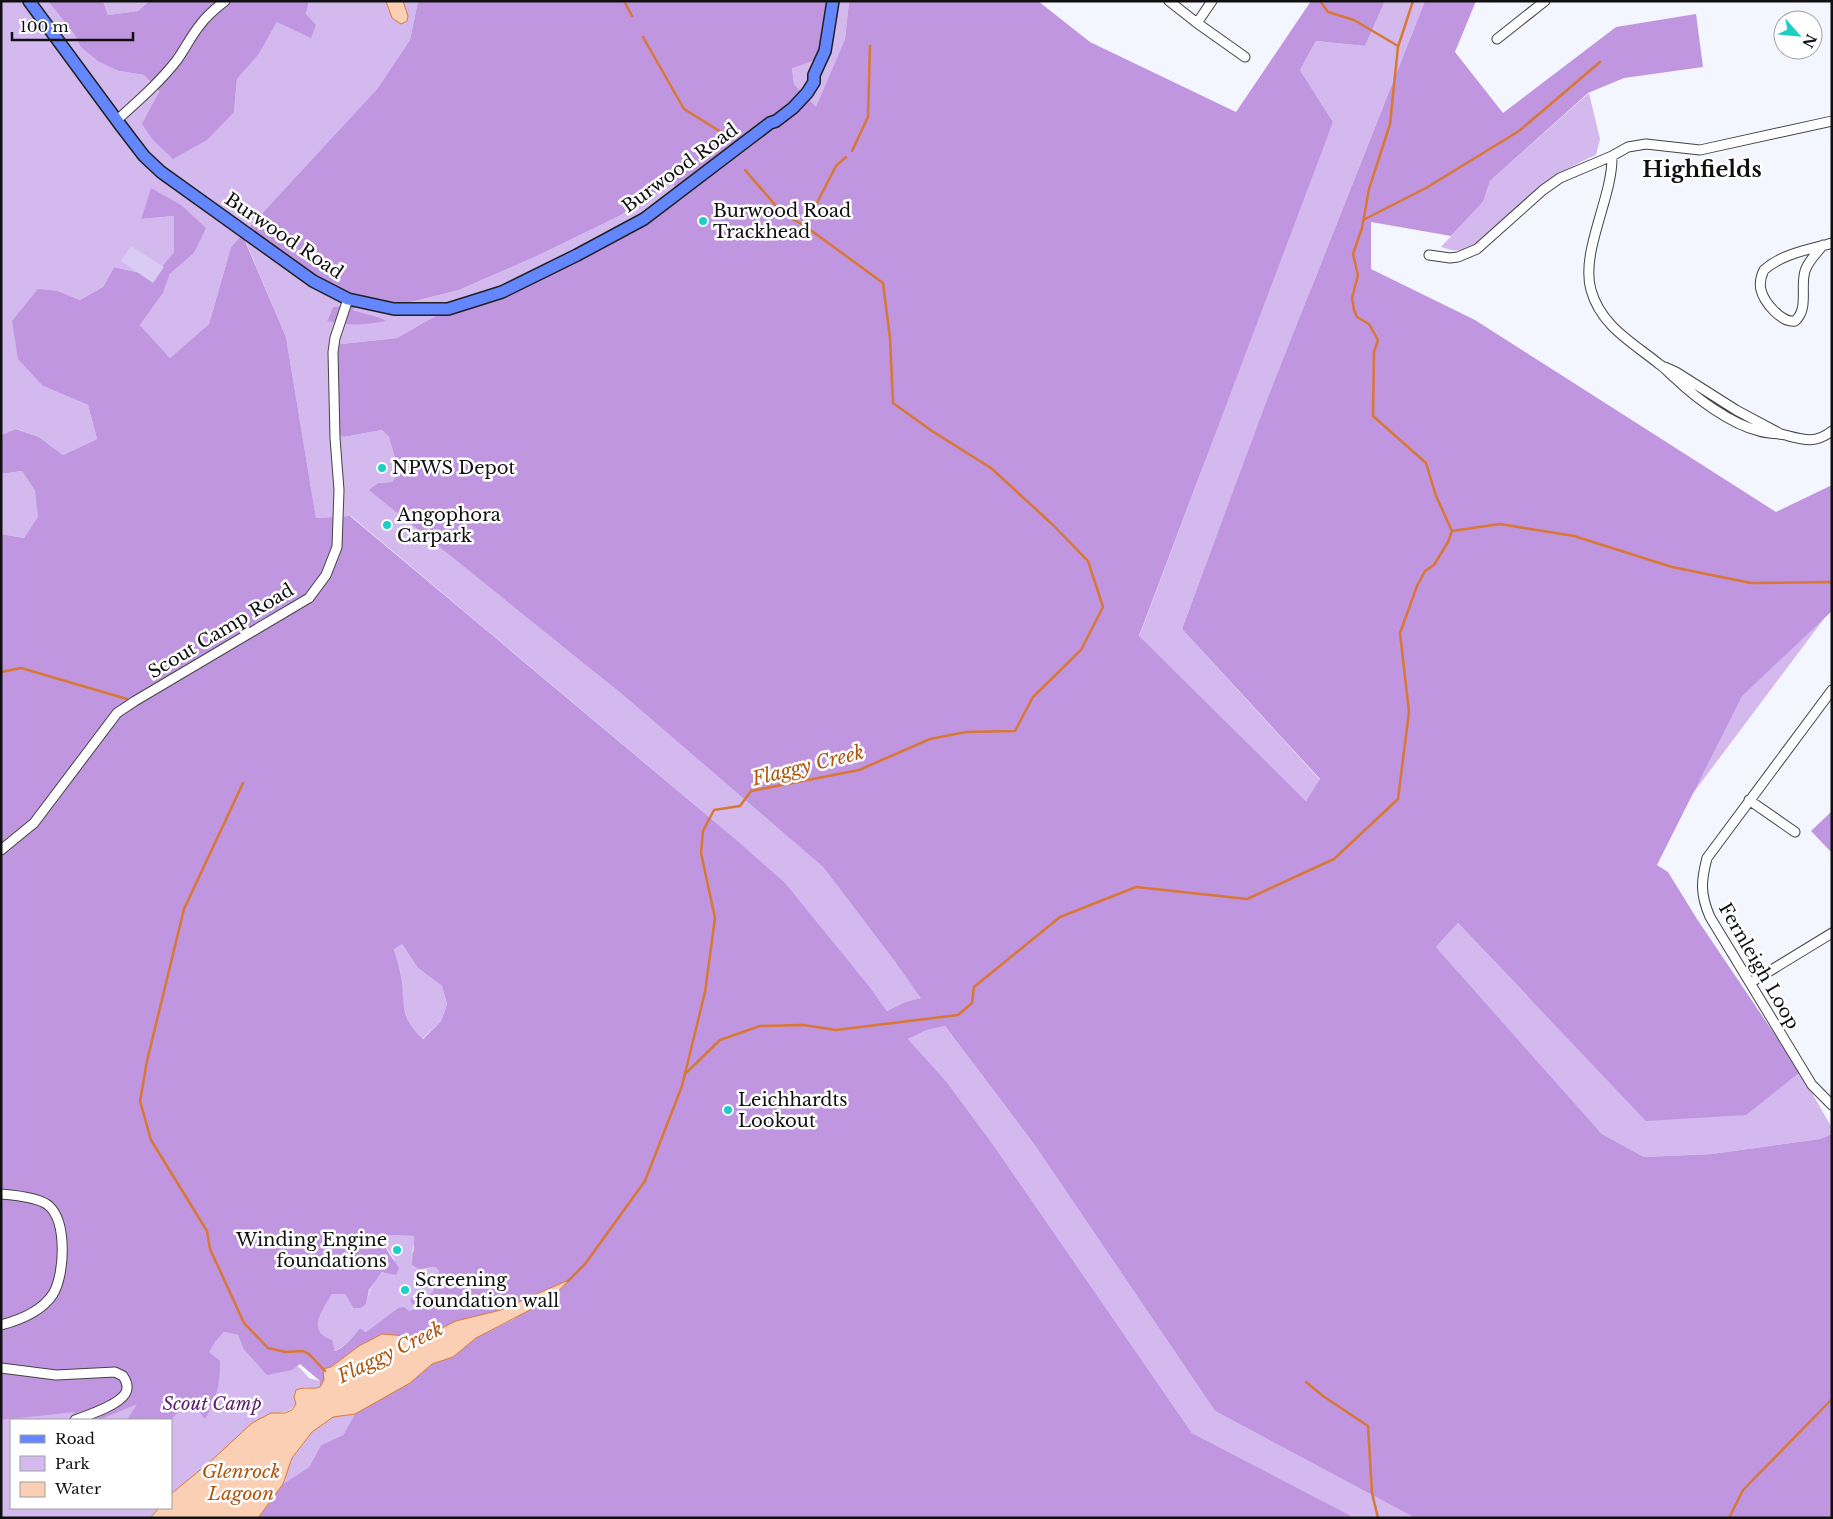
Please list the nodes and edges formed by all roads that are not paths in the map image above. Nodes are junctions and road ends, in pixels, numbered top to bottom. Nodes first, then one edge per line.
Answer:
1 (29, 1) edge
2 (225, 1) edge
3 (833, 1) edge
4 (1169, 1) edge
5 (1212, 1) edge
6 (1545, 1) edge
7 (1197, 23) junction
8 (1498, 39) dead end
9 (1245, 57) dead end
10 (117, 120) junction
11 (1832, 121) edge
12 (1612, 156) junction
13 (1828, 244) edge
14 (1429, 255) dead end
15 (348, 299) junction
16 (1832, 431) edge
17 (1832, 690) edge
18 (1750, 800) junction
19 (1795, 832) dead end
20 (1, 850) edge
21 (1832, 933) edge
22 (1750, 983) junction
23 (1832, 1105) edge
24 (1, 1194) edge
25 (1, 1325) edge
26 (1, 1368) edge
27 (77, 1419) edge

1 - 10 main road, Burwood Road
2 - 10 street
3 - 15 main road, Burwood Road
4 - 7 street
5 - 7 street
6 - 8 street
7 - 9 street
10 - 15 main road, Burwood Road
11 - 12 street
12 - 14 street
12 - 16 street
13 - 13 street
15 - 20 street, Scout Camp Road
17 - 18 street, Fernleigh Loop
18 - 19 street
18 - 22 street, Fernleigh Loop
21 - 22 street
22 - 23 street, Fernleigh Loop
24 - 25 street
26 - 27 street

